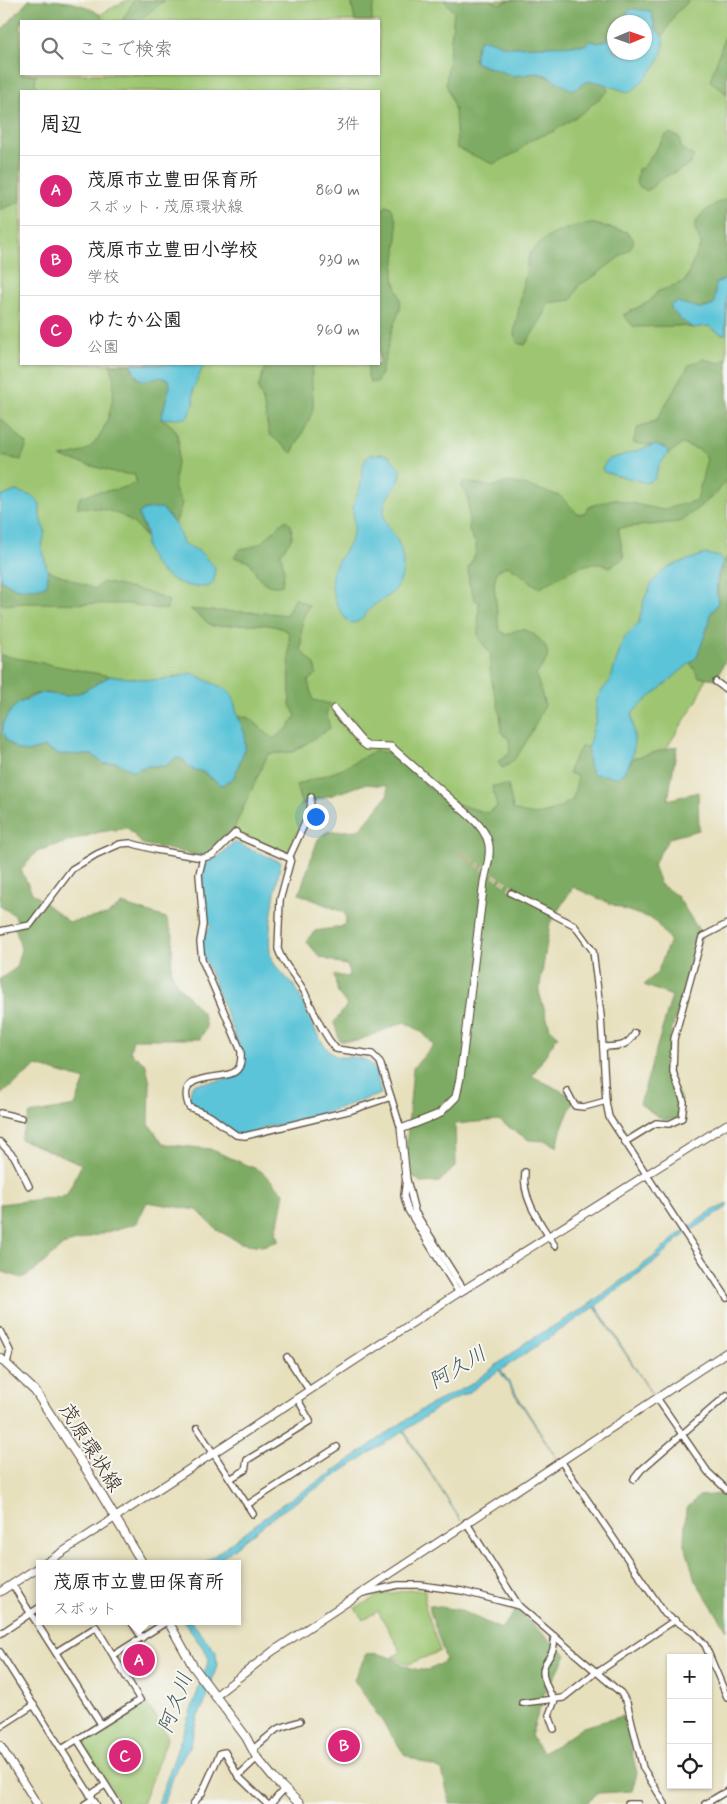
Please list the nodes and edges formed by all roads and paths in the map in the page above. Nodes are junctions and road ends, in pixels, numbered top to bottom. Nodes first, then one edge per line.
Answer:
1 (716, 682) dead end
2 (727, 690) edge
3 (334, 709) dead end
4 (311, 797) dead end
5 (203, 858) junction
6 (289, 858) junction
7 (511, 893) tunnel mouth
8 (727, 924) edge
9 (0, 931) edge
10 (635, 1033) dead end
11 (603, 1047) junction
12 (567, 1091) dead end
13 (391, 1097) junction
14 (606, 1101) junction
15 (0, 1113) edge
16 (21, 1118) dead end
17 (727, 1124) edge
18 (401, 1129) junction
19 (0, 1142) edge
20 (625, 1142) junction
21 (525, 1172) dead end
22 (646, 1174) junction
23 (406, 1178) joint
24 (29, 1186) dead end
25 (549, 1235) junction
26 (555, 1246) dead end
27 (462, 1291) junction
28 (727, 1298) edge
29 (0, 1331) edge
30 (727, 1352) edge
31 (287, 1357) dead end
32 (3, 1361) edge
33 (309, 1390) junction
34 (727, 1395) edge
35 (296, 1398) junction
36 (657, 1398) junction
37 (197, 1428) dead end
38 (682, 1434) junction
39 (337, 1448) dead end
40 (214, 1453) junction
41 (561, 1461) junction
42 (230, 1479) junction
43 (634, 1479) dead end
44 (727, 1490) edge
45 (248, 1505) junction
46 (253, 1514) dead end
47 (115, 1518) junction
48 (466, 1522) junction
49 (50, 1560) edge
50 (141, 1560) edge
51 (36, 1569) edge
52 (12, 1584) junction
53 (0, 1592) edge
54 (361, 1594) junction
55 (519, 1606) junction
56 (36, 1610) edge
57 (31, 1613) junction
58 (675, 1620) junction
59 (36, 1621) edge
60 (39, 1625) edge
61 (134, 1625) edge
62 (162, 1625) edge
63 (170, 1625) edge
64 (0, 1634) edge
65 (554, 1636) junction
66 (142, 1638) junction
67 (0, 1652) edge
68 (56, 1652) junction
69 (114, 1656) junction
70 (597, 1671) junction
71 (215, 1696) junction
72 (727, 1697) edge
73 (554, 1700) junction
74 (522, 1703) dead end
75 (34, 1705) junction
76 (300, 1721) dead end
77 (101, 1724) junction
78 (0, 1727) edge
79 (554, 1729) dead end
80 (77, 1739) junction
81 (0, 1746) edge
82 (62, 1749) junction
83 (253, 1749) junction
84 (257, 1758) junction
85 (238, 1776) junction
86 (106, 1785) junction
87 (284, 1790) junction
88 (727, 1791) edge
89 (93, 1799) edge
90 (37, 1804) edge
91 (85, 1804) edge
92 (118, 1804) edge
93 (193, 1804) edge
94 (267, 1804) edge
95 (271, 1804) edge
96 (300, 1804) edge
97 (628, 1804) edge
98 (638, 1804) edge
99 (665, 1804) edge
100 (705, 1804) edge

1 - 2 street
3 - 18 street
4 - 6 street
5 - 6 street
5 - 9 street
5 - 13 street
6 - 13 street
7 - 11 street
8 - 20 street
10 - 11 street
11 - 14 street
12 - 14 street
13 - 18 street
14 - 20 street
15 - 16 street
17 - 22 street
18 - 23 street
19 - 24 street
20 - 22 street
21 - 25 street
22 - 25 street
22 - 28 street
23 - 27 street
25 - 26 street
25 - 27 street
27 - 33 street
29 - 32 street
30 - 36 street
31 - 33 street
32 - 47 main road, 茂原環状線
33 - 35 street
34 - 38 street
35 - 40 street
35 - 42 street
36 - 38 street
36 - 41 street
37 - 40 street
38 - 43 street
38 - 44 street
39 - 45 street
40 - 42 street
40 - 47 street
41 - 48 street
41 - 58 street
42 - 45 street
45 - 46 street
47 - 49 street
47 - 50 main road, 茂原環状線
48 - 54 street
48 - 55 street
51 - 52 street
52 - 53 street
52 - 57 street
54 - 55 street
54 - 71 street
55 - 65 street
56 - 57 street
57 - 59 street
57 - 64 street
58 - 70 street
58 - 72 street
60 - 68 street
61 - 66 street
62 - 66 street
63 - 71 main road
65 - 70 street
65 - 73 street
66 - 69 street
67 - 75 street
68 - 69 street
68 - 77 street
69 - 77 street
70 - 73 street
70 - 99 street
71 - 83 main road
73 - 74 street
73 - 79 street
75 - 78 street
75 - 82 street
76 - 83 street
77 - 80 street
80 - 82 street
80 - 86 street
81 - 90 street
82 - 89 street
83 - 84 main road
84 - 85 street
84 - 87 main road
85 - 93 street
85 - 94 street
86 - 89 street
86 - 92 street
87 - 95 street
87 - 96 main road
88 - 100 street
89 - 91 street
97 - 98 street

